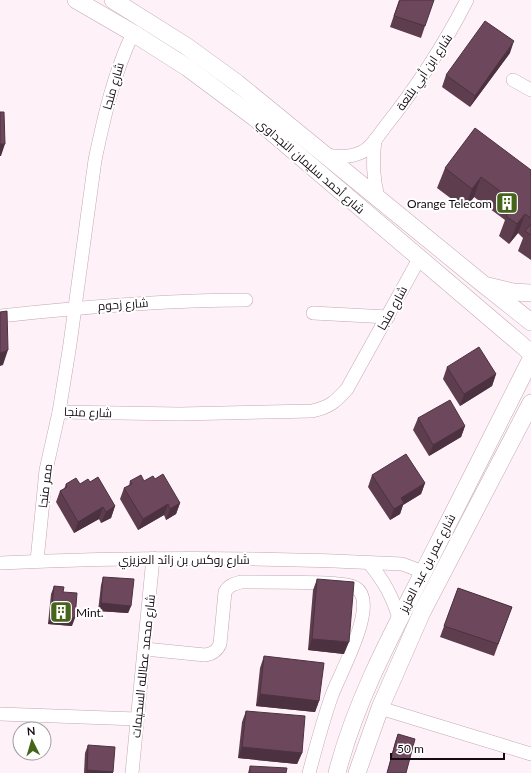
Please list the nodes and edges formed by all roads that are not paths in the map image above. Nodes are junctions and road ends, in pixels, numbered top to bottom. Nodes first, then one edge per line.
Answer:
1 (76, 0) edge
2 (113, 0) edge
3 (467, 0) edge
4 (133, 33) junction
5 (512, 80) dead end
6 (531, 90) edge
7 (374, 140) junction
8 (326, 155) junction
9 (378, 198) junction
10 (419, 259) junction
11 (483, 284) junction
12 (531, 293) edge
13 (246, 300) dead end
14 (76, 308) junction
15 (313, 314) dead end
16 (0, 316) edge
17 (388, 317) junction
18 (531, 322) edge
19 (531, 353) edge
20 (531, 359) edge
21 (529, 408) edge
22 (59, 412) junction
23 (153, 558) junction
24 (37, 561) junction
25 (0, 563) edge
26 (368, 563) junction
27 (423, 573) junction
28 (399, 618) junction
29 (145, 649) junction
30 (380, 708) junction
31 (0, 714) edge
32 (137, 719) junction
33 (531, 754) edge
34 (132, 773) edge
35 (309, 773) edge
36 (337, 773) edge
37 (357, 773) edge

1 - 4 street, شارع أحمد سليمان النجداوي
2 - 8 street, شارع أحمد سليمان النجداوي
3 - 7 street, شارع ابن أبي بلتعة
4 - 10 street, شارع أحمد سليمان النجداوي
4 - 14 street, شارع منجا
5 - 6 street
7 - 8 street, شارع ابن أبي بلتعة
7 - 9 street
8 - 9 street, شارع أحمد سليمان النجداوي
9 - 11 street, شارع أحمد سليمان النجداوي
10 - 17 street, شارع منجا
10 - 19 street, شارع أحمد سليمان النجداوي
11 - 12 street
11 - 18 street, شارع أحمد سليمان النجداوي
13 - 14 street, شارع زحوم
14 - 16 street, شارع زحوم
14 - 22 street, شارع منجا
15 - 17 street
17 - 22 street, شارع منجا
20 - 27 street, شارع عمر بن عبد العزيز
21 - 30 street, شارع عمر بن عبد العزيز
22 - 24 street, ممر منجا
23 - 24 street, شارع روكس بن زائد العزيزي
23 - 26 street, شارع روكس بن زائد العزيزي
23 - 29 street, شارع محمد عطالله السحيمات
24 - 25 street, شارع روكس بن زائد العزيزي
26 - 27 street, شارع روكس بن زائد العزيزي
26 - 28 street
27 - 28 street, شارع عمر بن عبد العزيز
28 - 36 street, شارع عمر بن عبد العزيز
29 - 32 street, شارع محمد عطالله السحيمات
29 - 35 street
30 - 33 street
30 - 37 street, شارع عمر بن عبد العزيز
31 - 32 street
32 - 34 street, شارع محمد عطالله السحيمات

